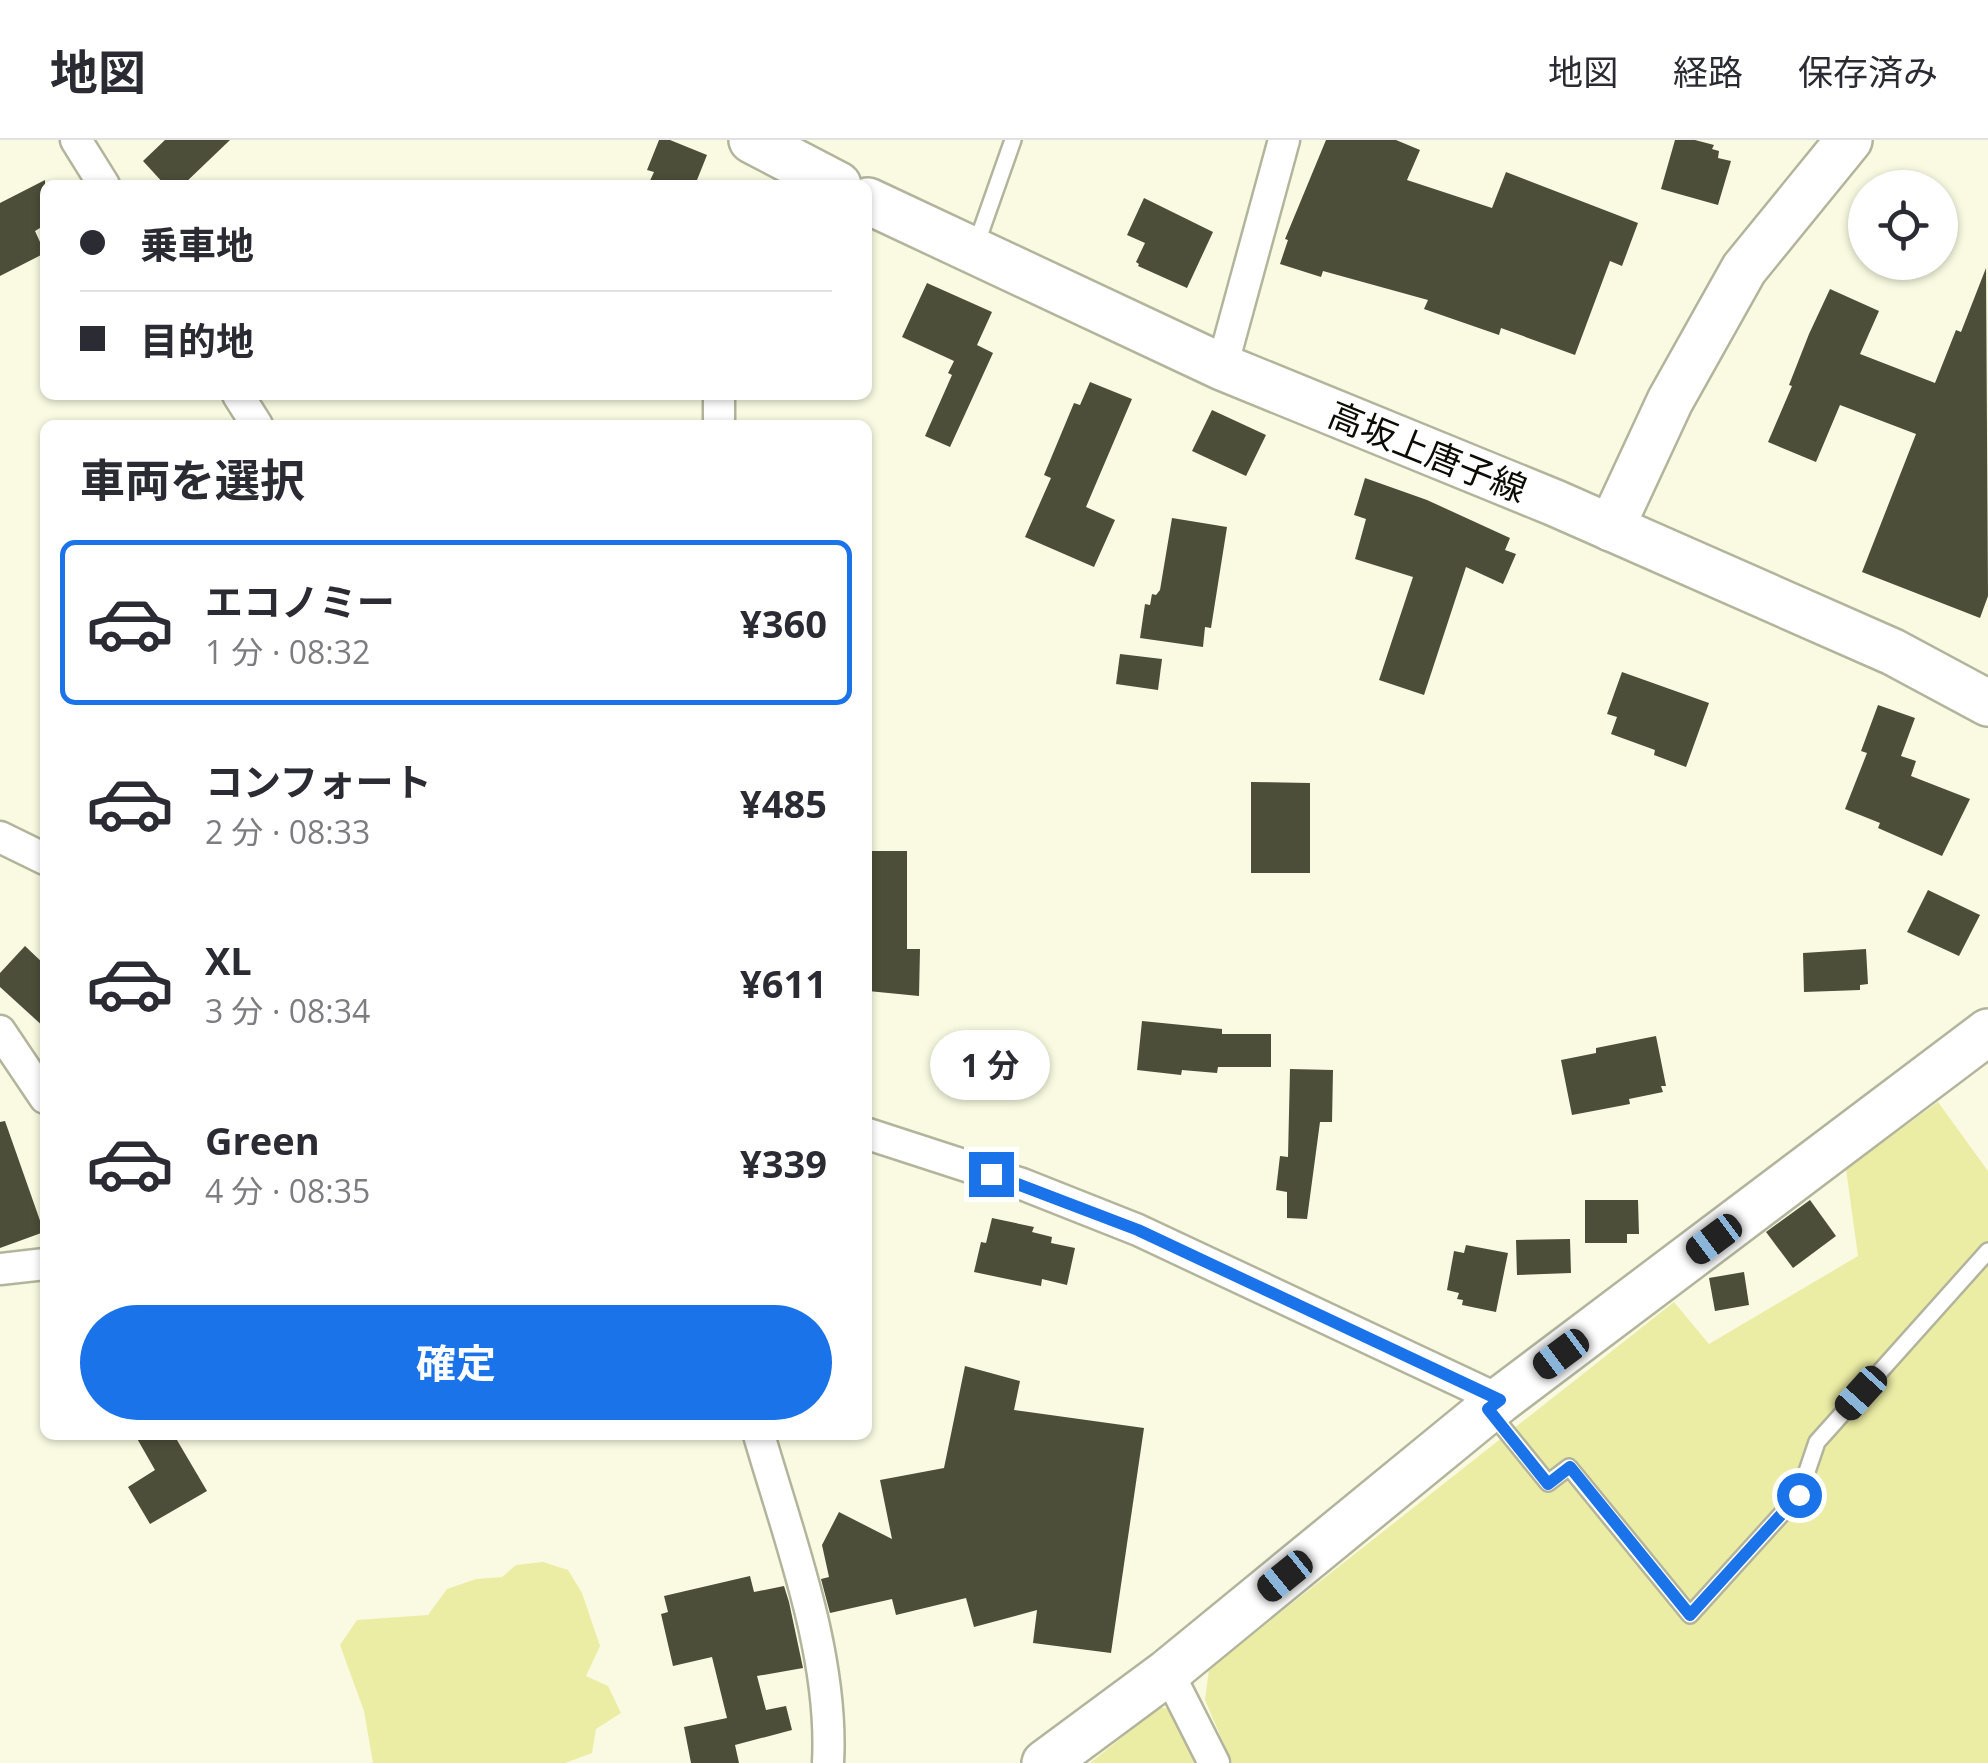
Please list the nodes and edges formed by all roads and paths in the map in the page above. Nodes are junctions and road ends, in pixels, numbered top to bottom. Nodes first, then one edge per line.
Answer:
1 (76, 140) edge
2 (1013, 140) edge
3 (1284, 140) edge
4 (1849, 140) edge
5 (768, 160) edge
6 (101, 180) edge
7 (824, 180) edge
8 (872, 202) edge
9 (974, 249) junction
10 (1222, 367) junction
11 (1610, 528) junction
12 (1988, 703) edge
13 (0, 837) edge
14 (40, 857) edge
15 (0, 1031) edge
16 (1988, 1032) edge
17 (40, 1091) edge
18 (872, 1135) edge
19 (1988, 1252) edge
20 (40, 1265) edge
21 (0, 1269) edge
22 (1494, 1404) junction
23 (760, 1440) edge
24 (1168, 1672) junction
25 (828, 1763) edge
26 (1045, 1763) edge
27 (1214, 1763) edge

1 - 6 street
2 - 9 lane
3 - 10 street
4 - 11 street
5 - 7 street
8 - 9 street, 高坂上唐子線
9 - 10 street, 高坂上唐子線
10 - 11 street, 高坂上唐子線
11 - 12 street, 高坂上唐子線
13 - 14 street
15 - 17 street
16 - 22 street
18 - 22 street
19 - 22 lane
20 - 21 street
22 - 24 street
23 - 25 street
24 - 26 street
24 - 27 street

